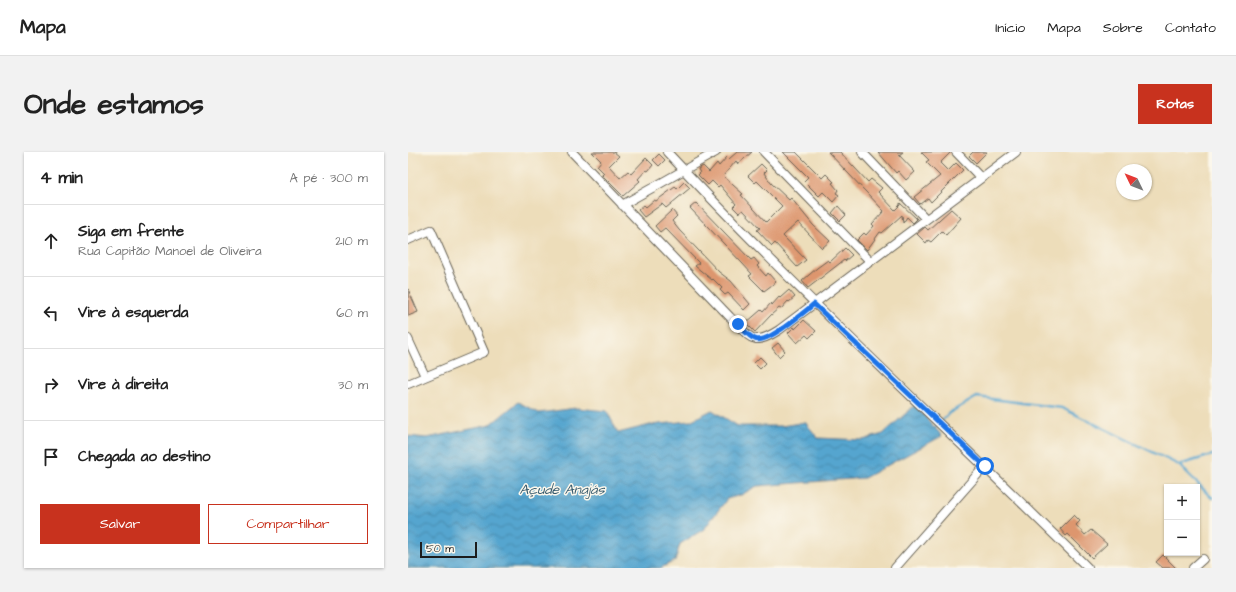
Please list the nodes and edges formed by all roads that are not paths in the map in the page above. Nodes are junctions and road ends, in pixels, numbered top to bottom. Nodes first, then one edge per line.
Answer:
1 (572, 152) edge
2 (667, 152) edge
3 (716, 152) edge
4 (764, 152) edge
5 (862, 152) edge
6 (956, 152) edge
7 (1016, 152) edge
8 (683, 170) junction
9 (981, 178) junction
10 (622, 205) junction
11 (926, 219) junction
12 (408, 240) edge
13 (870, 262) junction
14 (814, 304) junction
15 (408, 339) edge
16 (426, 376) junction
17 (408, 384) edge
18 (985, 466) junction
19 (1203, 559) dead end
20 (895, 568) edge
21 (1088, 568) edge
22 (1193, 568) edge

1 - 10 street
2 - 8 street
3 - 8 street
4 - 13 street
5 - 11 street
6 - 9 street
7 - 9 street
8 - 10 street
8 - 14 street
9 - 11 street
10 - 14 street
11 - 13 street
12 - 16 street
13 - 14 street
14 - 18 street
15 - 16 street
16 - 17 street
18 - 20 street
18 - 21 street
19 - 22 street

